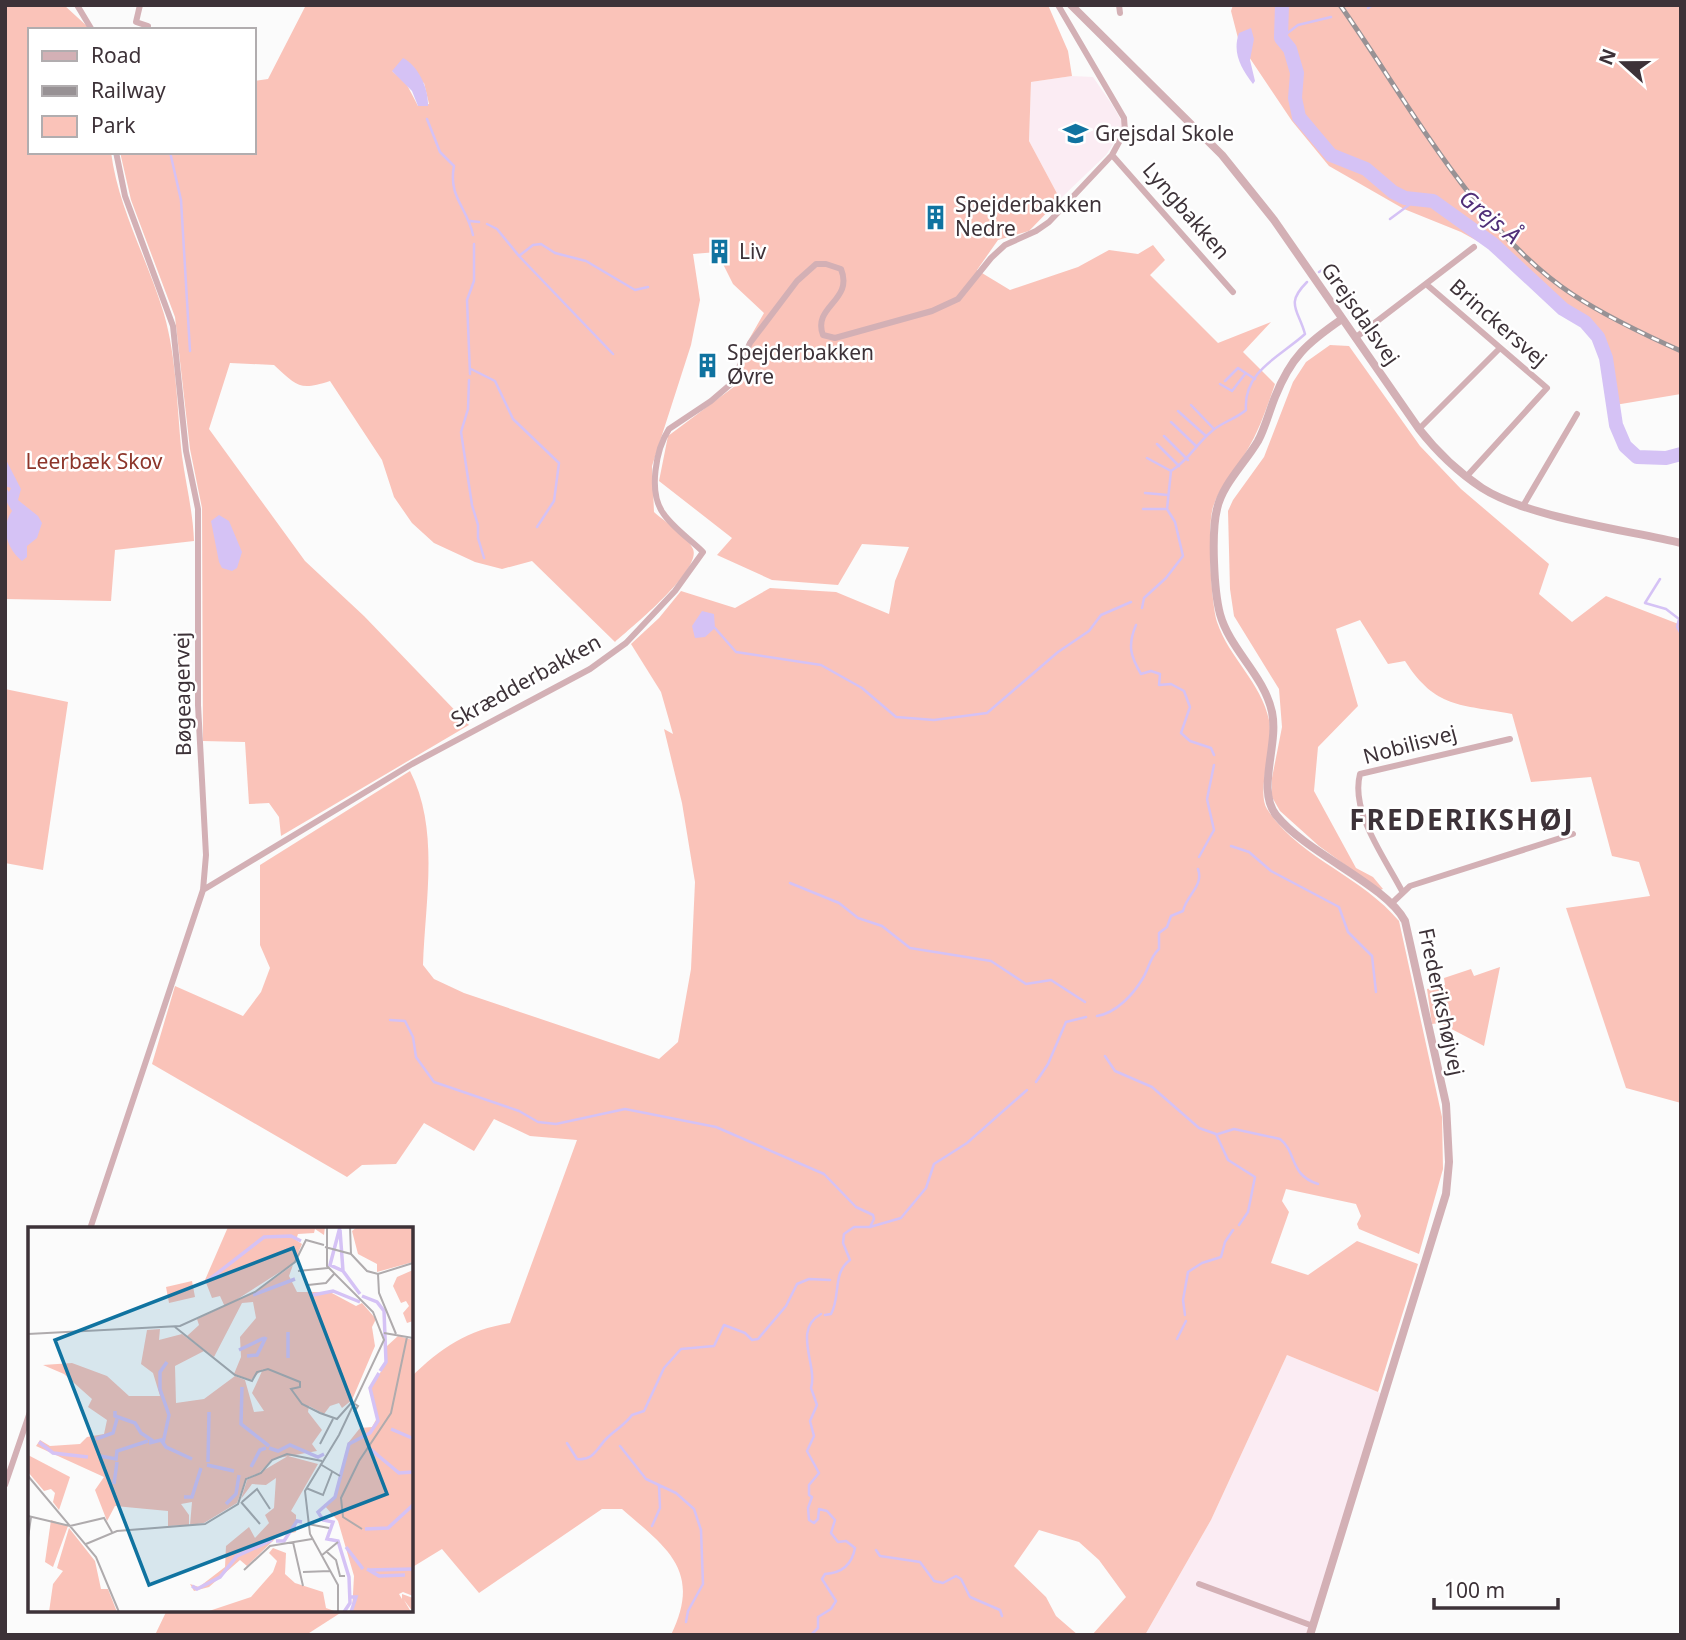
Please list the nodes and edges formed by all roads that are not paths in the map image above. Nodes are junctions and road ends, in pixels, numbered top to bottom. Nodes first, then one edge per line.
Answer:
1 (77, 5) edge
2 (140, 5) edge
3 (1058, 5) edge
4 (1071, 5) edge
5 (148, 26) dead end
6 (91, 28) edge
7 (116, 154) edge
8 (1112, 155) junction
9 (1474, 247) dead end
10 (1426, 284) junction
11 (1233, 292) dead end
12 (1342, 319) junction
13 (1355, 338) junction
14 (1499, 349) junction
15 (1577, 415) dead end
16 (1419, 429) junction
17 (1466, 476) junction
18 (1523, 506) junction
19 (1681, 543) edge
20 (1510, 739) dead end
21 (1573, 834) dead end
22 (203, 890) junction
23 (1402, 891) junction
24 (1392, 903) junction
25 (91, 1227) edge
26 (28, 1418) edge
27 (5, 1485) edge
28 (1199, 1584) dead end
29 (1312, 1630) edge

1 - 6 street
2 - 5 street
3 - 8 street, Skrædderbakken
4 - 12 street, Grejsdalsvej
7 - 22 street, Bøgeagervej
8 - 11 street, Lyngbakken
8 - 22 street, Skrædderbakken
9 - 10 street
10 - 13 street
10 - 14 street, Brinckersvej
12 - 13 street, Grejsdalsvej
12 - 24 street, Frederikshøjvej
13 - 16 street, Grejsdalsvej
14 - 16 street
14 - 17 street, Brinckersvej
15 - 18 street
16 - 17 street, Grejsdalsvej
17 - 18 street, Grejsdalsvej
18 - 19 street, Grejsdalsvej
20 - 23 street, Nobilisvej
21 - 23 street
22 - 25 street, Bøgeagervej
23 - 24 street
24 - 29 street, Frederikshøjvej
26 - 27 street
28 - 29 street, Frederikshøjvej

